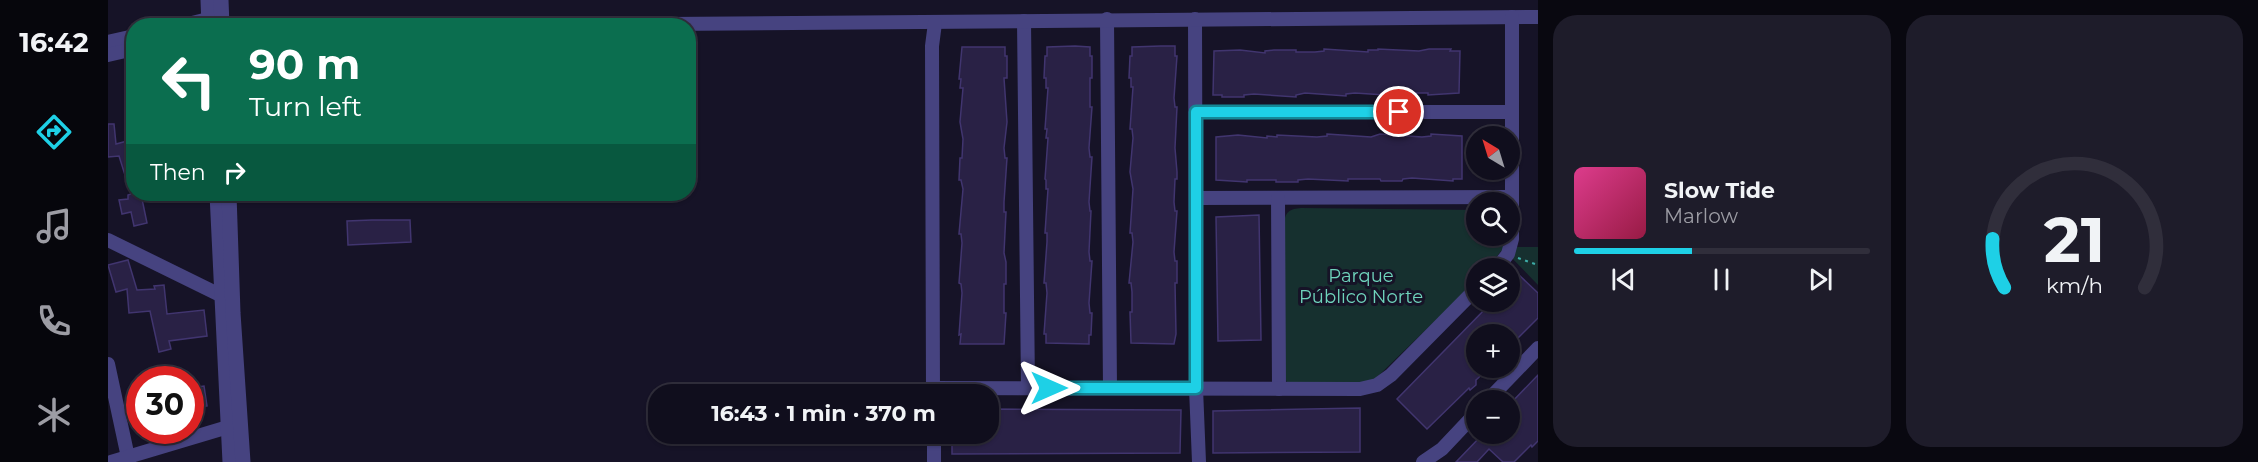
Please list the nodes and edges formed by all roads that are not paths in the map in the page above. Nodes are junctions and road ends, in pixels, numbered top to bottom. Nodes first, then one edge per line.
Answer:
1 (208, 0) edge
2 (221, 0) edge
3 (1512, 17) junction
4 (216, 18) edge
5 (220, 18) edge
6 (1538, 18) edge
7 (1195, 19) junction
8 (1107, 20) junction
9 (1024, 21) junction
10 (935, 23) junction
11 (696, 24) edge
12 (126, 38) edge
13 (108, 42) edge
14 (126, 51) edge
15 (108, 55) edge
16 (1196, 112) junction
17 (1512, 112) junction
18 (1512, 192) edge
19 (1466, 197) edge
20 (1197, 198) junction
21 (1278, 198) junction
22 (217, 201) edge
23 (228, 201) edge
24 (108, 240) edge
25 (222, 296) junction
26 (1466, 300) edge
27 (1538, 348) edge
28 (108, 364) edge
29 (933, 384) edge
30 (1028, 388) junction
31 (1110, 388) junction
32 (1196, 388) junction
33 (999, 389) edge
34 (1279, 389) junction
35 (1498, 390) edge
36 (1466, 423) edge
37 (228, 428) junction
38 (934, 444) edge
39 (128, 460) edge
40 (111, 462) edge
41 (230, 462) edge
42 (243, 462) edge
43 (934, 462) edge
44 (1199, 462) edge
45 (1423, 462) edge

1 - 4 street
2 - 5 street
3 - 6 street
3 - 7 street
3 - 17 street
7 - 8 street
7 - 16 street
8 - 9 street
8 - 31 street
9 - 10 street
9 - 30 street
10 - 11 street
10 - 29 street
12 - 13 street
14 - 15 street
16 - 17 street
16 - 20 street
17 - 18 street
19 - 21 street
20 - 21 street
20 - 32 street
21 - 34 street
22 - 25 street
23 - 42 street
24 - 25 street
25 - 37 street
26 - 34 street
27 - 35 street
28 - 39 street
30 - 31 street
30 - 33 street
31 - 32 street
32 - 34 street
32 - 44 street
36 - 45 street
37 - 39 street
37 - 41 street
38 - 43 street
39 - 40 street

